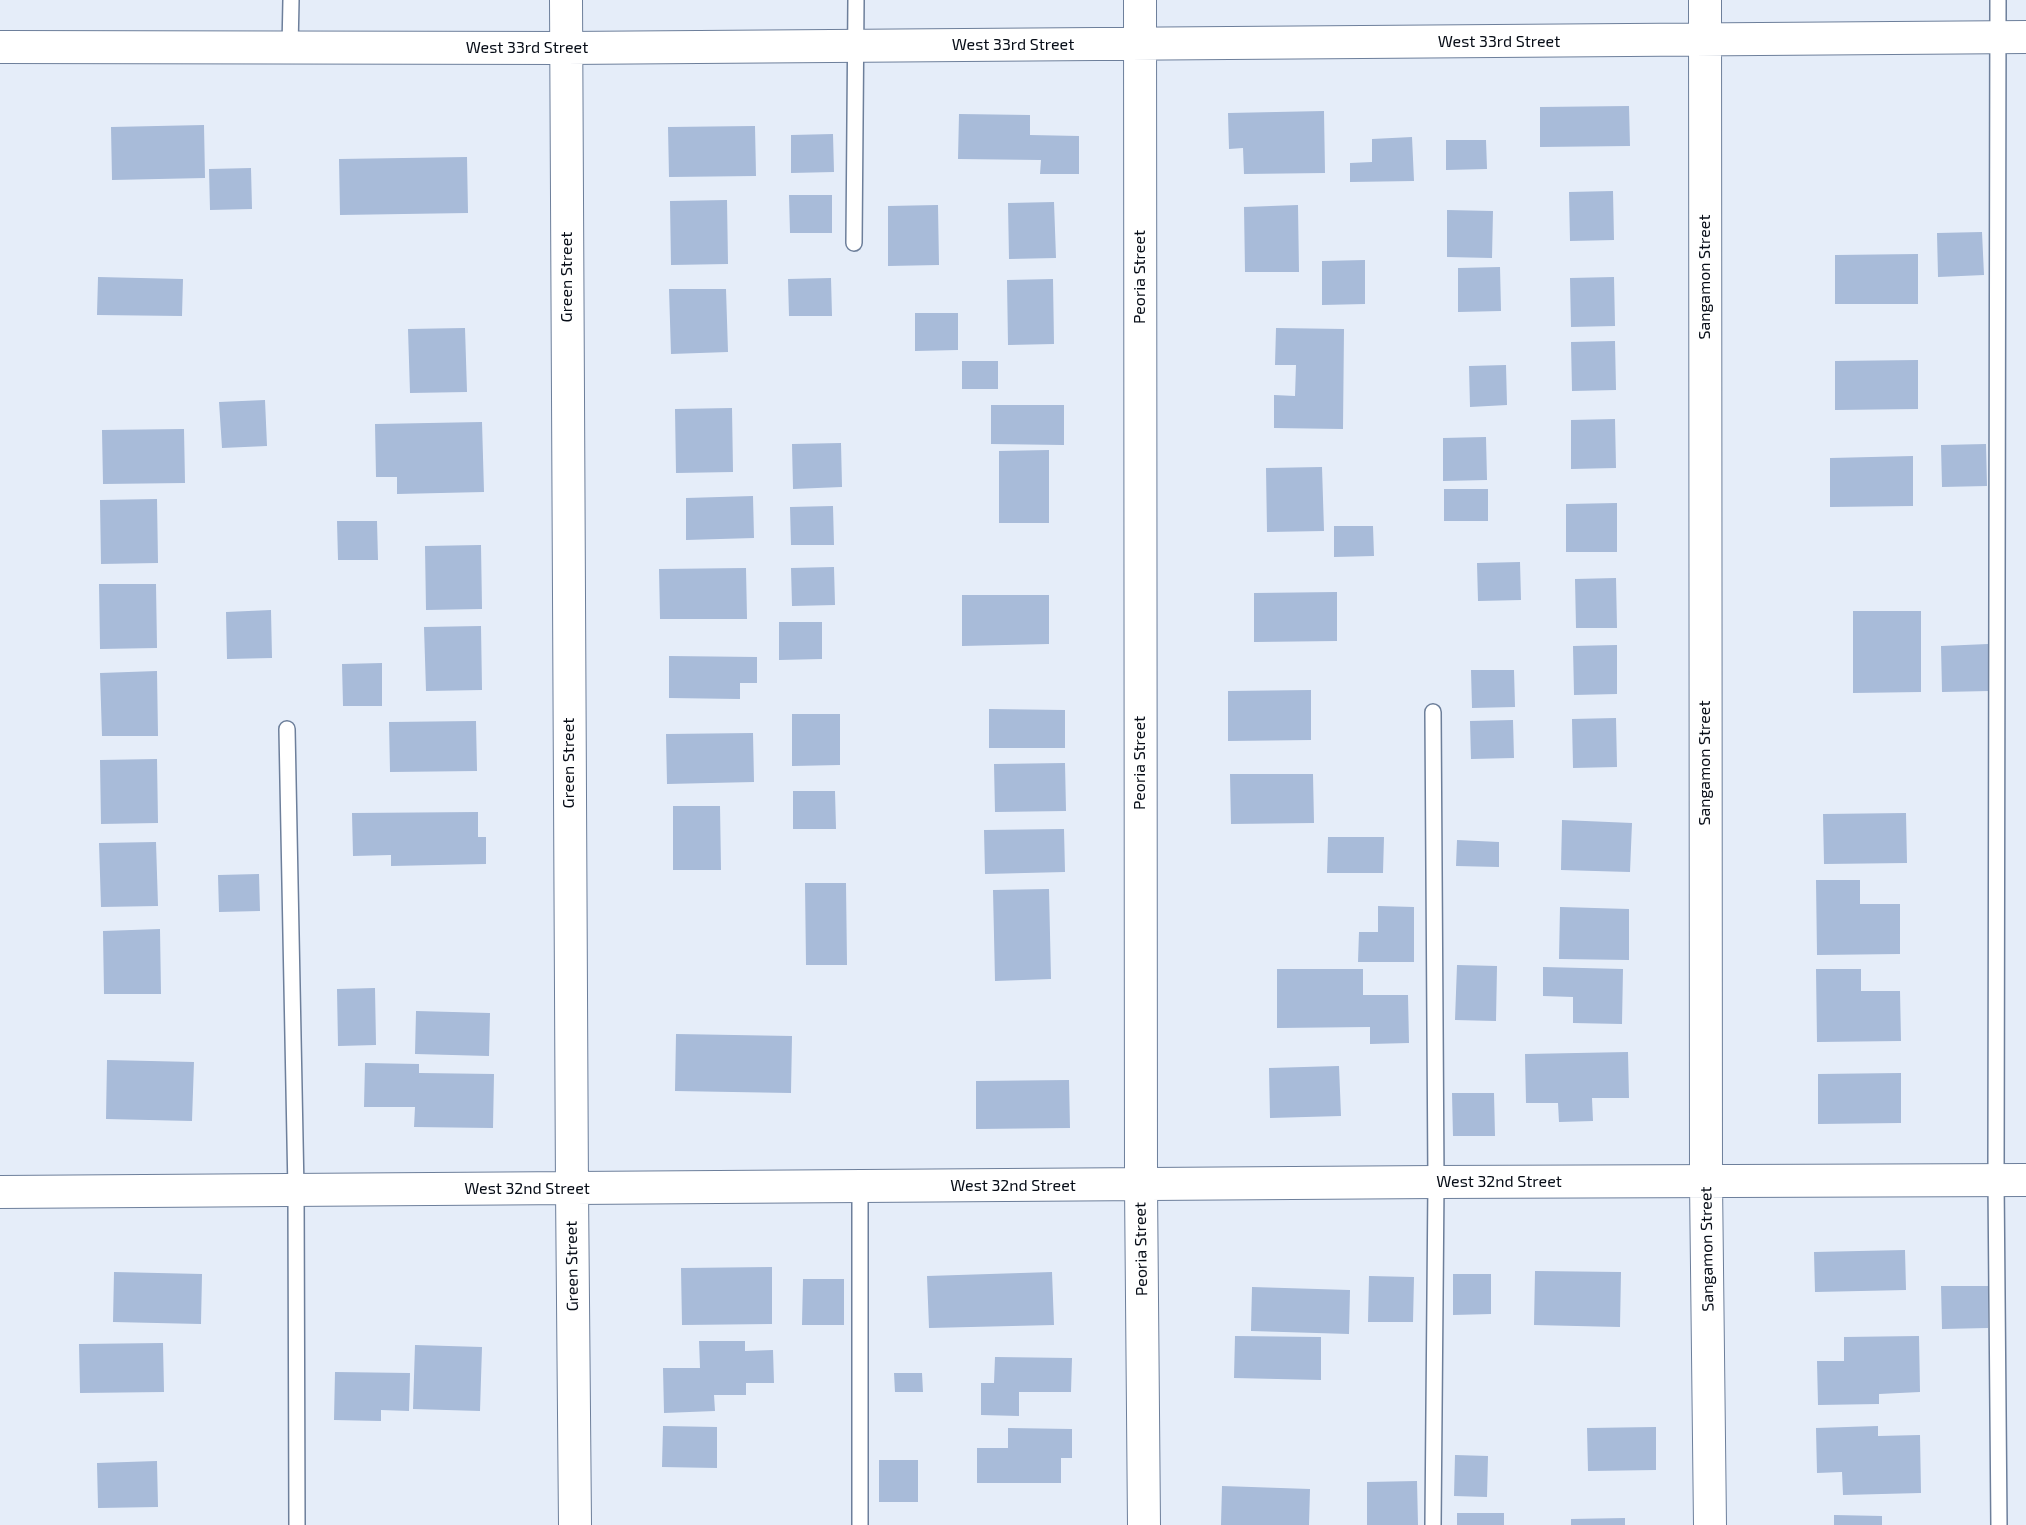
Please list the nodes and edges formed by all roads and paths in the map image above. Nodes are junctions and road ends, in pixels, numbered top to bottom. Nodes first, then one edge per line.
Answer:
1 (291, 0) edge
2 (566, 0) edge
3 (856, 0) edge
4 (1140, 0) edge
5 (1705, 0) edge
6 (1998, 0) edge
7 (2012, 37) edge
8 (1705, 40) junction
9 (1140, 44) junction
10 (855, 46) junction
11 (0, 47) edge
12 (290, 48) junction
13 (566, 48) junction
14 (854, 243) dead end
15 (1433, 712) dead end
16 (287, 729) dead end
17 (2011, 1180) edge
18 (1436, 1182) junction
19 (1706, 1182) junction
20 (1141, 1185) junction
21 (860, 1187) junction
22 (572, 1189) junction
23 (296, 1191) junction
24 (0, 1192) edge
25 (297, 1525) edge
26 (575, 1525) edge
27 (860, 1525) edge
28 (1144, 1525) edge
29 (1433, 1525) edge
30 (1710, 1525) edge
31 (1999, 1525) edge

1 - 12 lane
2 - 13 street, Green Street
3 - 10 lane
4 - 9 street, Peoria Street
5 - 8 street, Sangamon Street
6 - 7 lane
7 - 8 street, West 33rd Street
7 - 17 lane
8 - 9 street, West 33rd Street
8 - 19 street, Sangamon Street
9 - 10 street, West 33rd Street
9 - 20 street, Peoria Street
10 - 13 street, West 33rd Street
10 - 14 lane
11 - 12 street, West 33rd Street
12 - 13 street, West 33rd Street
13 - 22 street, Green Street
15 - 18 lane
16 - 23 lane
17 - 19 street, West 32nd Street
17 - 31 lane
18 - 19 street, West 32nd Street
18 - 20 street, West 32nd Street
18 - 29 lane
19 - 30 street, Sangamon Street
20 - 21 street, West 32nd Street
20 - 28 street, Peoria Street
21 - 22 street, West 32nd Street
21 - 27 lane
22 - 23 street, West 32nd Street
22 - 26 street, Green Street
23 - 24 street, West 32nd Street
23 - 25 lane

